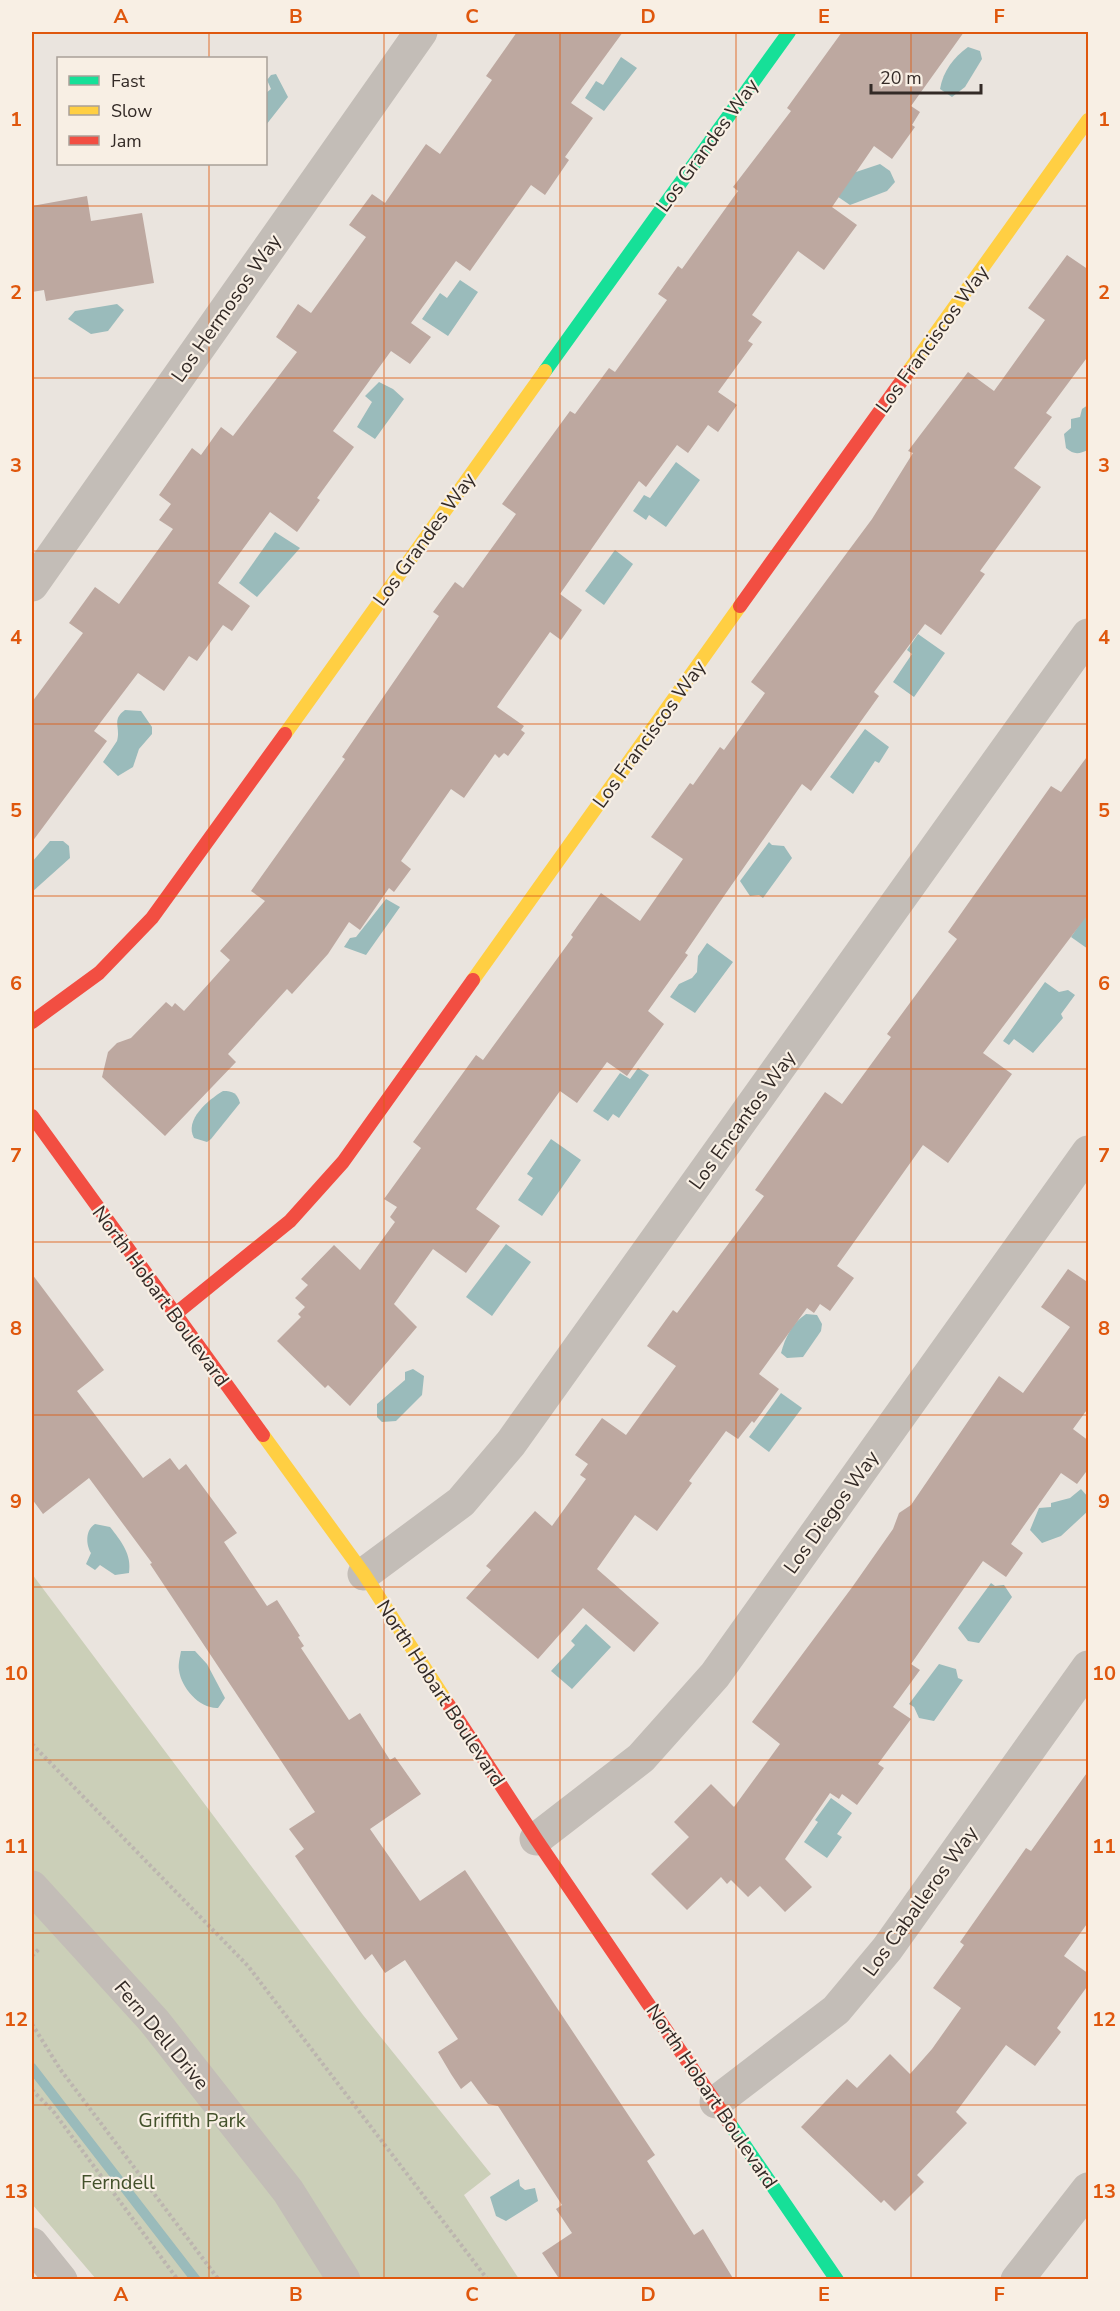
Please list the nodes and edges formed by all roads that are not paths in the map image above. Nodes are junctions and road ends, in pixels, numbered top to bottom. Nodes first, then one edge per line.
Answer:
1 (421, 32) edge
2 (789, 32) edge
3 (1089, 120) edge
4 (32, 585) edge
5 (1089, 635) edge
6 (32, 1022) edge
7 (32, 1116) edge
8 (1089, 1152) edge
9 (174, 1315) junction
10 (364, 1574) junction
11 (1089, 1667) edge
12 (536, 1839) junction
13 (32, 1887) edge
14 (716, 2102) junction
15 (1089, 2189) edge
16 (32, 2244) edge
17 (61, 2280) edge
18 (344, 2280) edge
19 (837, 2280) edge
20 (1017, 2280) edge

1 - 4 street, Los Hermosos Way
2 - 6 street, Los Grandes Way
3 - 9 street, Los Franciscos Way
5 - 10 street, Los Encantos Way
7 - 9 street, North Hobart Boulevard
8 - 12 street, Los Diegos Way
9 - 10 street, North Hobart Boulevard
10 - 12 street, North Hobart Boulevard
11 - 14 street, Los Caballeros Way
12 - 14 street, North Hobart Boulevard
13 - 18 street, Fern Dell Drive
14 - 19 street, North Hobart Boulevard
15 - 20 street
16 - 17 street

